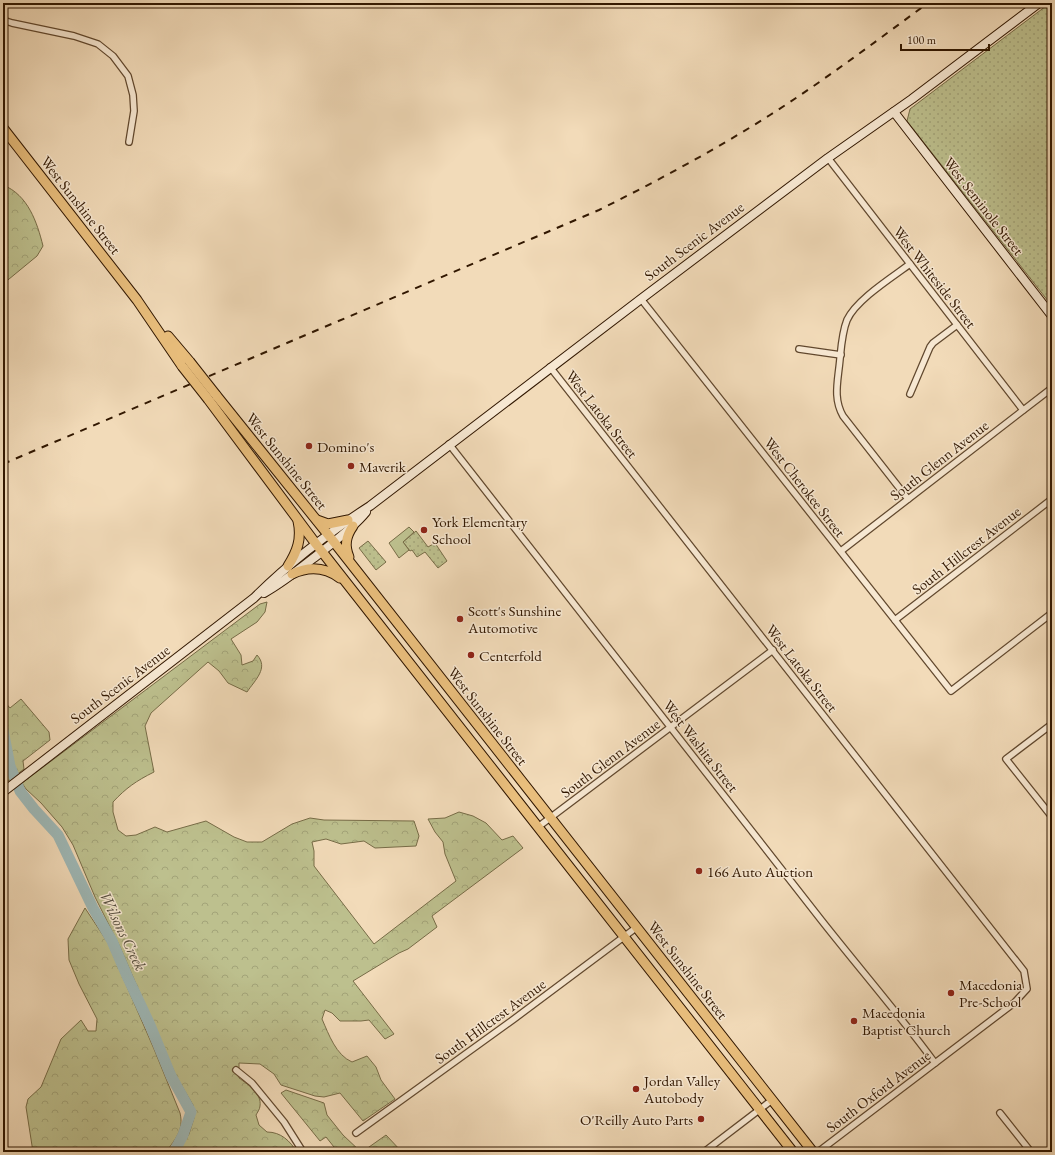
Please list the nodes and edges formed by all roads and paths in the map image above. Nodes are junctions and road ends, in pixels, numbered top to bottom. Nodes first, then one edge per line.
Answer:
1 (1039, 3) edge
2 (3, 20) edge
3 (894, 112) junction
4 (3, 128) edge
5 (129, 142) dead end
6 (828, 158) junction
7 (910, 264) junction
8 (641, 299) junction
9 (1052, 316) edge
10 (957, 325) junction
11 (799, 349) dead end
12 (841, 355) junction
13 (550, 367) junction
14 (1052, 388) edge
15 (910, 394) dead end
16 (212, 397) junction
17 (1023, 410) junction
18 (449, 444) junction
19 (908, 499) junction
20 (1052, 499) edge
21 (313, 517) junction
22 (298, 520) junction
23 (351, 523) junction
24 (331, 538) junction
25 (319, 548) junction
26 (840, 551) junction
27 (352, 564) junction
28 (290, 570) junction
29 (346, 582) junction
30 (1052, 613) edge
31 (894, 620) junction
32 (772, 650) junction
33 (1052, 724) edge
34 (671, 726) junction
35 (3, 792) edge
36 (1052, 817) edge
37 (551, 818) junction
38 (538, 827) junction
39 (637, 927) junction
40 (624, 937) junction
41 (1027, 989) joint
42 (935, 1063) junction
43 (236, 1070) dead end
44 (772, 1100) junction
45 (759, 1109) junction
46 (1000, 1113) dead end
47 (356, 1133) dead end
48 (303, 1152) edge
49 (704, 1152) edge
50 (793, 1152) edge
51 (813, 1152) edge
52 (818, 1152) edge
53 (1031, 1152) edge

1 - 3 main road, South Scenic Avenue
2 - 5 street
3 - 6 main road, South Scenic Avenue
3 - 9 main road, West Seminole Street
4 - 16 main road, West Sunshine Street, bridge
6 - 7 street, West Whiteside Street
6 - 8 main road, South Scenic Avenue
7 - 10 street, West Whiteside Street
7 - 12 street
8 - 13 main road, South Scenic Avenue
8 - 26 street, West Cherokee Street
10 - 15 street
10 - 17 street, West Whiteside Street
11 - 12 street
12 - 19 street
13 - 18 main road, South Scenic Avenue
13 - 32 street, West Latoka Street
14 - 17 street, South Glenn Avenue
16 - 21 main road, West Sunshine Street
16 - 22 main road, West Sunshine Street
17 - 19 street, South Glenn Avenue
18 - 23 main road, South Scenic Avenue
18 - 34 street, West Washita Street
19 - 26 street, South Glenn Avenue
20 - 31 street, South Hillcrest Avenue
21 - 23 main road
21 - 24 main road, West Sunshine Street
22 - 25 main road, West Sunshine Street
22 - 28 main road
23 - 24 main road, South Scenic Avenue
23 - 27 main road
24 - 25 main road, South Scenic Avenue
24 - 27 main road, West Sunshine Street
25 - 28 main road, South Scenic Avenue
25 - 29 main road, West Sunshine Street
26 - 31 street, West Cherokee Street
27 - 37 main road, West Sunshine Street
28 - 29 main road
28 - 35 main road, South Scenic Avenue
29 - 38 main road, West Sunshine Street
30 - 31 street, West Cherokee Street
32 - 34 street, South Glenn Avenue
32 - 41 street, West Latoka Street
33 - 36 street
34 - 37 street, South Glenn Avenue
34 - 42 street, West Washita Street
37 - 38 street, South Glenn Avenue
37 - 39 main road, West Sunshine Street
38 - 40 main road, West Sunshine Street
39 - 40 street, South Hillcrest Avenue
39 - 44 main road, West Sunshine Street
40 - 45 main road, West Sunshine Street
40 - 47 street, South Hillcrest Avenue
41 - 42 street, South Oxford Avenue
42 - 52 street, South Oxford Avenue
43 - 48 street
44 - 45 street
44 - 51 main road, West Sunshine Street
45 - 49 street
45 - 50 main road, West Sunshine Street
46 - 53 street

